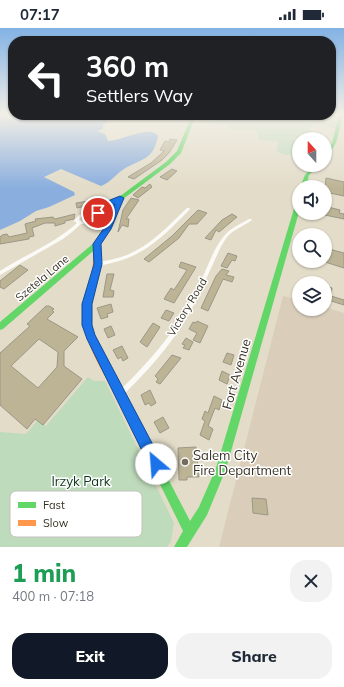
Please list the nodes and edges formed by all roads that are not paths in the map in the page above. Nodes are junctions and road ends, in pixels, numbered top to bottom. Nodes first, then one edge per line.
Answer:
1 (186, 139) edge
2 (336, 139) edge
3 (332, 150) edge
4 (120, 198) junction
5 (188, 209) dead end
6 (87, 218) junction
7 (250, 220) dead end
8 (294, 220) edge
9 (79, 223) junction
10 (97, 244) junction
11 (98, 264) junction
12 (0, 273) edge
13 (0, 327) edge
14 (120, 394) junction
15 (190, 532) junction
16 (180, 547) edge

1 - 4 street
2 - 3 street
4 - 6 street
4 - 10 street, Szetela Lane
5 - 11 street
6 - 9 street
6 - 9 street
7 - 14 street, Victory Road
8 - 15 street, Fort Avenue
9 - 12 street
10 - 11 street
10 - 13 street, Szetela Lane
11 - 14 street
14 - 15 street
15 - 16 street, Fort Avenue

